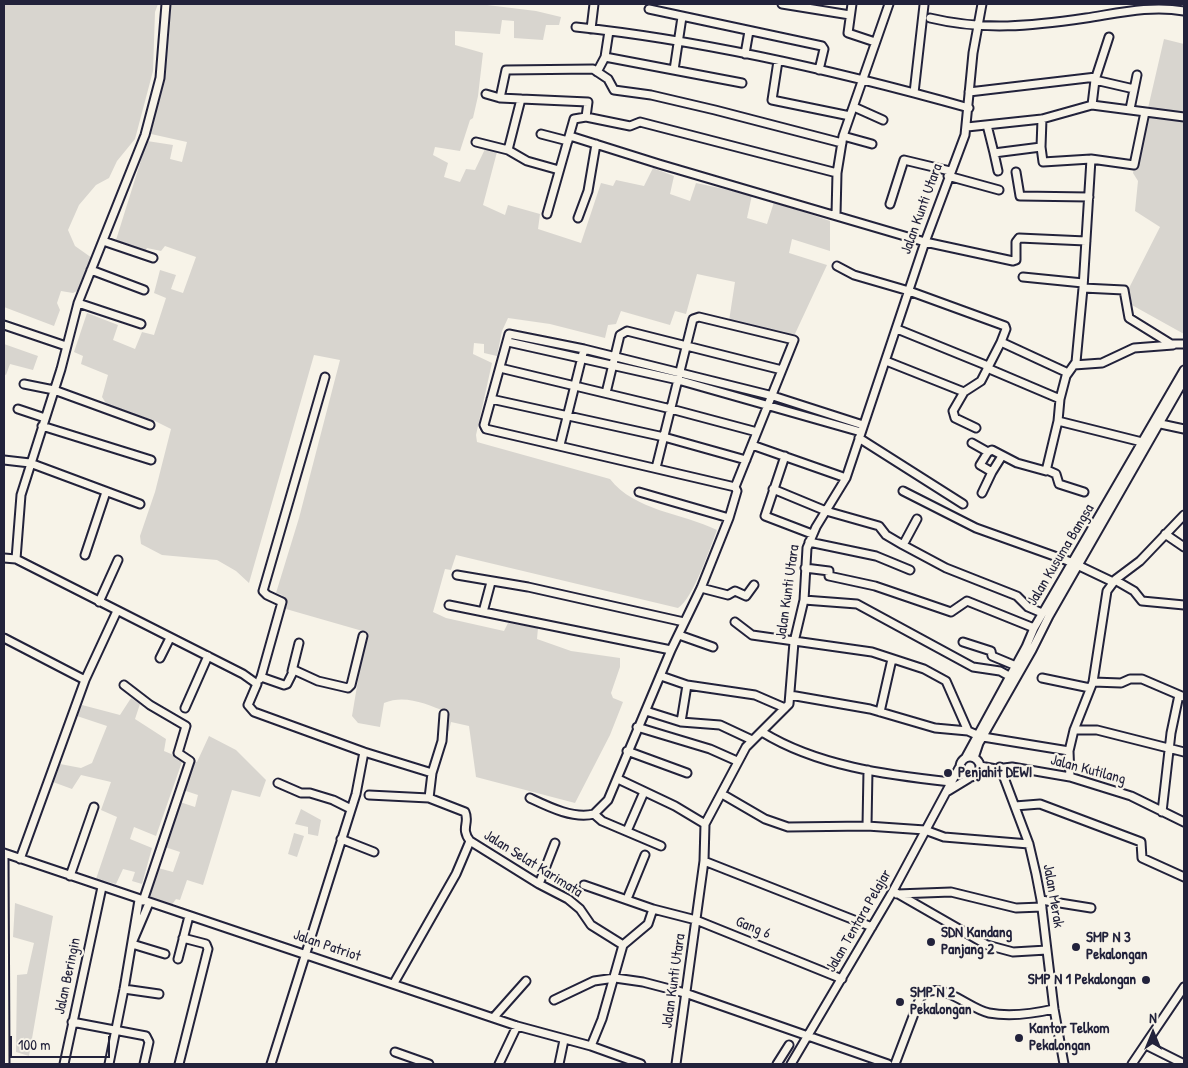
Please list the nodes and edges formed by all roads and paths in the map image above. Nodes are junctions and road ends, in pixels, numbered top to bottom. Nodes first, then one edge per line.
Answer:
1 (166, 4) edge
2 (594, 4) edge
3 (782, 4) edge
4 (852, 4) edge
5 (888, 4) edge
6 (982, 4) edge
7 (924, 5) edge
8 (650, 9) dead end
9 (1184, 11) edge
10 (850, 15) junction
11 (682, 17) junction
12 (930, 18) dead end
13 (977, 27) junction
14 (576, 28) dead end
15 (590, 29) junction
16 (609, 31) junction
17 (749, 31) junction
18 (1109, 37) dead end
19 (875, 42) junction
20 (679, 43) junction
21 (745, 54) junction
22 (605, 57) junction
23 (778, 61) junction
24 (674, 70) junction
25 (819, 70) junction
26 (597, 72) junction
27 (1137, 75) dead end
28 (862, 78) junction
29 (1096, 79) junction
30 (742, 83) dead end
31 (1134, 89) junction
32 (969, 92) junction
33 (914, 93) junction
34 (486, 94) dead end
35 (500, 98) junction
36 (521, 100) junction
37 (1092, 105) junction
38 (854, 107) junction
39 (968, 108) junction
40 (1130, 109) junction
41 (1145, 112) junction
42 (850, 116) junction
43 (1184, 117) edge
44 (586, 118) junction
45 (1042, 119) junction
46 (884, 120) dead end
47 (987, 124) junction
48 (967, 127) junction
49 (541, 134) dead end
50 (569, 138) junction
51 (842, 139) junction
52 (476, 142) dead end
53 (596, 144) junction
54 (872, 144) dead end
55 (1040, 147) junction
56 (508, 150) junction
57 (994, 152) junction
58 (1091, 159) junction
59 (559, 170) junction
60 (998, 171) dead end
61 (1016, 172) dead end
62 (837, 173) junction
63 (949, 174) junction
64 (1000, 190) dead end
65 (1089, 197) junction
66 (890, 204) dead end
67 (546, 214) dead end
68 (836, 215) junction
69 (578, 218) dead end
70 (103, 241) junction
71 (1086, 241) junction
72 (924, 242) junction
73 (154, 258) dead end
74 (837, 266) dead end
75 (91, 270) junction
76 (1023, 277) dead end
77 (1083, 286) junction
78 (144, 290) dead end
79 (909, 291) junction
80 (78, 303) junction
81 (141, 324) dead end
82 (4, 325) edge
83 (897, 329) junction
84 (508, 342) junction
85 (1001, 342) junction
86 (686, 344) junction
87 (1184, 344) edge
88 (1175, 345) junction
89 (66, 346) junction
90 (584, 349) junction
91 (582, 357) junction
92 (614, 360) junction
93 (886, 361) junction
94 (1074, 364) junction
95 (988, 367) junction
96 (500, 368) junction
97 (782, 370) junction
98 (1184, 370) edge
99 (1068, 372) junction
100 (326, 377) dead end
101 (679, 377) junction
102 (1184, 380) edge
103 (24, 384) dead end
104 (574, 385) junction
105 (54, 390) junction
106 (964, 392) junction
107 (606, 393) junction
108 (773, 396) junction
109 (491, 399) junction
110 (1060, 399) junction
111 (769, 405) junction
112 (671, 408) junction
113 (18, 409) dead end
114 (566, 415) junction
115 (45, 418) junction
116 (1058, 421) junction
117 (1156, 424) junction
118 (150, 425) dead end
119 (42, 426) junction
120 (976, 428) dead end
121 (1184, 429) edge
122 (861, 431) junction
123 (757, 432) junction
124 (664, 437) junction
125 (1142, 442) junction
126 (972, 443) dead end
127 (560, 445) junction
128 (752, 445) junction
129 (988, 452) junction
130 (785, 456) junction
131 (1002, 456) junction
132 (4, 460) edge
133 (151, 460) dead end
134 (746, 460) junction
135 (1136, 460) junction
136 (30, 463) junction
137 (656, 468) junction
138 (1047, 470) junction
139 (992, 472) junction
140 (846, 478) junction
141 (735, 487) junction
142 (773, 489) junction
143 (904, 491) dead end
144 (106, 492) junction
145 (640, 492) dead end
146 (1084, 492) dead end
147 (982, 493) dead end
148 (140, 504) dead end
149 (963, 504) dead end
150 (826, 512) junction
151 (1184, 515) edge
152 (729, 518) junction
153 (917, 520) dead end
154 (812, 534) junction
155 (1165, 534) junction
156 (809, 542) junction
157 (903, 545) junction
158 (1184, 546) edge
159 (85, 555) dead end
160 (4, 558) edge
161 (16, 559) junction
162 (118, 560) dead end
163 (1075, 564) junction
164 (806, 568) junction
165 (910, 570) dead end
166 (457, 575) dead end
167 (1114, 581) junction
168 (491, 582) junction
169 (754, 585) dead end
170 (701, 588) junction
171 (804, 600) junction
172 (99, 602) junction
173 (449, 604) dead end
174 (1184, 605) edge
175 (117, 611) junction
176 (483, 612) junction
177 (1042, 613) junction
178 (684, 622) junction
179 (735, 622) dead end
180 (1034, 628) junction
181 (679, 635) junction
182 (363, 636) dead end
183 (4, 638) edge
184 (170, 638) junction
185 (794, 642) junction
186 (963, 642) dead end
187 (299, 643) dead end
188 (713, 647) dead end
189 (1029, 649) junction
190 (670, 650) junction
191 (208, 656) junction
192 (160, 658) dead end
193 (892, 659) junction
194 (1016, 666) junction
195 (292, 671) junction
196 (661, 676) junction
197 (1010, 676) junction
198 (261, 677) junction
199 (1042, 678) dead end
200 (84, 680) junction
201 (256, 684) junction
202 (124, 685) dead end
203 (687, 685) junction
204 (1091, 685) junction
205 (790, 696) junction
206 (1182, 696) edge
207 (996, 707) junction
208 (185, 708) dead end
209 (785, 708) junction
210 (646, 711) junction
211 (880, 712) junction
212 (444, 714) dead end
213 (681, 722) junction
214 (637, 727) junction
215 (1074, 730) junction
216 (968, 731) junction
217 (762, 732) junction
218 (980, 738) junction
219 (752, 740) junction
220 (1170, 748) junction
221 (627, 751) junction
222 (1069, 751) junction
223 (364, 752) junction
224 (1184, 752) edge
225 (966, 757) junction
226 (974, 758) junction
227 (737, 761) junction
228 (980, 766) junction
229 (959, 768) junction
230 (998, 768) junction
231 (868, 770) junction
232 (432, 773) junction
233 (687, 773) dead end
234 (974, 775) junction
235 (1070, 777) junction
236 (618, 779) junction
237 (951, 782) junction
238 (278, 783) dead end
239 (948, 791) junction
240 (644, 792) junction
241 (722, 794) junction
242 (369, 795) dead end
243 (430, 798) junction
244 (530, 798) dead end
245 (1015, 806) junction
246 (94, 807) dead end
247 (351, 809) junction
248 (1162, 812) junction
249 (594, 814) junction
250 (1184, 822) edge
251 (705, 824) junction
252 (867, 826) junction
253 (925, 830) junction
254 (627, 831) junction
255 (341, 840) junction
256 (470, 841) junction
257 (555, 843) dead end
258 (1028, 844) junction
259 (661, 846) dead end
260 (374, 852) dead end
261 (4, 853) edge
262 (645, 855) dead end
263 (20, 859) junction
264 (704, 861) junction
265 (70, 876) junction
266 (1184, 877) edge
267 (539, 884) junction
268 (584, 885) dead end
269 (101, 890) junction
270 (895, 892) junction
271 (627, 899) junction
272 (143, 902) junction
273 (1041, 904) junction
274 (1091, 908) dead end
275 (652, 909) junction
276 (189, 918) junction
277 (696, 920) junction
278 (872, 927) junction
279 (183, 938) junction
280 (132, 944) junction
281 (623, 944) junction
282 (1047, 950) junction
283 (165, 954) dead end
284 (306, 954) junction
285 (178, 959) dead end
286 (615, 978) junction
287 (842, 979) junction
288 (526, 980) dead end
289 (394, 983) junction
290 (1184, 987) edge
291 (124, 989) junction
292 (159, 994) dead end
293 (685, 994) junction
294 (554, 1000) dead end
295 (1054, 1009) junction
296 (494, 1018) junction
297 (72, 1022) junction
298 (517, 1026) junction
299 (116, 1029) junction
300 (807, 1038) junction
301 (564, 1040) junction
302 (789, 1045) dead end
303 (1146, 1045) junction
304 (591, 1046) junction
305 (395, 1052) dead end
306 (5, 1064) edge
307 (64, 1064) edge
308 (109, 1064) edge
309 (144, 1064) edge
310 (179, 1064) edge
311 (271, 1064) edge
312 (429, 1064) edge
313 (499, 1064) edge
314 (558, 1064) edge
315 (641, 1064) edge
316 (676, 1064) edge
317 (777, 1064) edge
318 (791, 1064) edge
319 (888, 1064) edge
320 (895, 1064) edge
321 (1064, 1064) edge
322 (1132, 1064) edge
323 (1184, 1064) edge

1 - 70 street
2 - 15 street
3 - 10 street
4 - 10 street
5 - 19 street
6 - 13 street, Jalan Kunti Utara
7 - 33 street
8 - 11 street
9 - 13 street
10 - 19 street
11 - 17 street
11 - 20 street
12 - 13 street
13 - 32 street, Jalan Kunti Utara
14 - 15 street
15 - 16 street
16 - 20 street
16 - 22 street
17 - 21 street
17 - 25 street
18 - 29 street
19 - 28 street
20 - 21 street
20 - 24 street
21 - 23 street
22 - 24 street
22 - 26 street
23 - 25 street
23 - 42 street
24 - 30 street
25 - 28 street
26 - 35 street
26 - 51 street
27 - 31 street
28 - 33 street
28 - 38 street
29 - 31 street
29 - 32 street
29 - 37 street
31 - 40 street
32 - 39 street, Jalan Kunti Utara
33 - 39 street
34 - 35 street
35 - 36 street
36 - 44 street
36 - 56 street
37 - 40 street
37 - 45 street
38 - 42 street
38 - 46 street
39 - 48 street, Jalan Kunti Utara
40 - 41 street
41 - 43 street
41 - 58 street
42 - 51 street
44 - 50 street
44 - 62 street
45 - 47 street
45 - 55 street
47 - 48 street
47 - 57 street
48 - 63 street, Jalan Kunti Utara
49 - 50 street
50 - 53 street
50 - 59 street
51 - 54 street
51 - 62 street
52 - 56 street
53 - 68 street
53 - 69 street
55 - 57 street
55 - 58 street
56 - 59 street
57 - 60 street
58 - 65 street
59 - 67 street
61 - 65 street
62 - 68 street
63 - 64 street
63 - 66 street
63 - 72 street, Jalan Kunti Utara
65 - 71 street
68 - 72 street
70 - 73 street
70 - 75 street
71 - 72 street
71 - 77 street
72 - 79 street, Jalan Kunti Utara
74 - 79 street
75 - 78 street
75 - 80 street
76 - 77 street
77 - 88 street
77 - 94 street
79 - 83 street, Jalan Kunti Utara
79 - 85 street
80 - 81 street
80 - 89 street
82 - 89 street
83 - 93 street, Jalan Kunti Utara
83 - 95 street
84 - 90 street
84 - 91 street
84 - 96 street
85 - 95 street
85 - 99 street
86 - 92 street
86 - 97 street
86 - 97 street
86 - 101 street
87 - 88 street
88 - 94 street
89 - 105 street
90 - 91 street
90 - 92 street
91 - 92 street
91 - 104 street
92 - 101 street
92 - 107 street
93 - 106 street
93 - 122 street, Jalan Kunti Utara
94 - 99 street
95 - 106 street
95 - 110 street
96 - 104 street
96 - 109 street
97 - 108 street
98 - 117 street, Jalan Kusuma Bangsa
99 - 110 street
100 - 198 street
101 - 108 street
101 - 111 street
101 - 112 street
102 - 117 street, Jalan Kusuma Bangsa
103 - 105 street
104 - 107 street
104 - 114 street
105 - 115 street
105 - 118 street
106 - 120 street
107 - 112 street
108 - 111 street
108 - 122 street
109 - 114 street
109 - 127 street
110 - 116 street
111 - 122 street
111 - 123 street
112 - 123 street
112 - 124 street
113 - 115 street
114 - 124 street
114 - 127 street
115 - 119 street
116 - 125 street
116 - 138 street
117 - 121 street
117 - 125 street, Jalan Kusuma Bangsa
117 - 135 street, Jalan Kusuma Bangsa
119 - 133 street
119 - 136 street
122 - 140 street, Jalan Kunti Utara
122 - 149 street
123 - 128 street
124 - 134 street
124 - 137 street
125 - 135 street, Jalan Kusuma Bangsa
126 - 129 street
127 - 137 street
128 - 130 street
128 - 134 street
129 - 131 street
129 - 139 street
130 - 140 street
130 - 142 street
131 - 138 street
131 - 139 street
132 - 136 street
134 - 141 street
135 - 163 street, Jalan Kusuma Bangsa
136 - 144 street
136 - 161 street
137 - 141 street
138 - 146 street
139 - 147 street
140 - 150 street, Jalan Kunti Utara
141 - 152 street
142 - 150 street
142 - 154 street
143 - 163 street
144 - 148 street
144 - 159 street
145 - 152 street
150 - 154 street, Jalan Kunti Utara
150 - 157 street
151 - 155 street
152 - 170 street
153 - 157 street
154 - 156 street, Jalan Kunti Utara
155 - 158 street
155 - 167 street
156 - 164 street, Jalan Kunti Utara
156 - 165 street
157 - 177 street
160 - 161 street
161 - 172 street
162 - 172 street
163 - 167 street
163 - 177 street, Jalan Kusuma Bangsa
163 - 189 street, Jalan Kusuma Bangsa
164 - 171 street, Jalan Kunti Utara
164 - 180 street
166 - 168 street
167 - 174 street
167 - 204 street
168 - 176 street
168 - 178 street
169 - 170 street
170 - 178 street
171 - 185 street, Jalan Kunti Utara
171 - 197 street
172 - 175 street
173 - 176 street
175 - 184 street
175 - 200 street
176 - 190 street
177 - 180 street, Jalan Kusuma Bangsa
178 - 181 street
179 - 185 street
180 - 189 street, Jalan Kusuma Bangsa
181 - 188 street
181 - 190 street
182 - 195 street
183 - 200 street
184 - 191 street
184 - 192 street
185 - 193 street
185 - 205 street, Jalan Kunti Utara
186 - 194 street
187 - 195 street
189 - 194 street, Jalan Kusuma Bangsa
189 - 207 street, Jalan Kusuma Bangsa
190 - 196 street
191 - 201 street
191 - 208 street
193 - 211 street
193 - 216 street
194 - 197 street, Jalan Kusuma Bangsa
195 - 198 street
196 - 203 street
196 - 210 street
197 - 207 street, Jalan Kusuma Bangsa
198 - 201 street
199 - 204 street
200 - 263 street
201 - 223 street
202 - 272 street
203 - 209 street
203 - 213 street
204 - 206 street
204 - 215 street
205 - 209 street, Jalan Kunti Utara
205 - 211 street
206 - 220 street
207 - 218 street, Jalan Kusuma Bangsa
209 - 217 street, Jalan Kunti Utara
210 - 213 street
210 - 214 street
211 - 216 street
212 - 232 street
213 - 219 street
214 - 221 street
214 - 227 street
215 - 220 street
215 - 222 street
216 - 218 street
217 - 219 street, Jalan Kunti Utara
217 - 231 street
218 - 222 street
218 - 225 street, Jalan Kusuma Bangsa
218 - 226 street
219 - 227 street, Jalan Kunti Utara
220 - 224 street
220 - 248 street
221 - 233 street
221 - 236 street
222 - 235 street
223 - 232 street
223 - 247 street
225 - 226 street
225 - 229 street
226 - 228 street
227 - 241 street, Jalan Kunti Utara
228 - 230 street, Jalan Kutilang
228 - 234 street
229 - 234 street
229 - 237 street, Jalan Tentara Pelajar
230 - 234 street, Jalan Tentara Pelajar
230 - 235 street, Jalan Kutilang
230 - 245 street, Jalan Merak
231 - 237 street
231 - 252 street
232 - 243 street
234 - 239 street, Jalan Tentara Pelajar
235 - 248 street, Jalan Kutilang
236 - 240 street
236 - 249 street
237 - 239 street, Jalan Tentara Pelajar
238 - 247 street
239 - 253 street, Jalan Tentara Pelajar
240 - 251 street
240 - 254 street
241 - 251 street, Jalan Kunti Utara
241 - 252 street
242 - 243 street
243 - 256 street, Jalan Selat Karimata
244 - 249 street
245 - 258 street, Jalan Merak
245 - 266 street
246 - 265 street
247 - 255 street
248 - 250 street, Jalan Kutilang
249 - 254 street
251 - 264 street, Jalan Kunti Utara
252 - 253 street
253 - 258 street
253 - 270 street, Jalan Tentara Pelajar
254 - 259 street
255 - 260 street
255 - 284 street
256 - 267 street, Jalan Selat Karimata
256 - 289 street
257 - 267 street
258 - 273 street, Jalan Merak
261 - 263 street, Jalan Patriot
261 - 306 street
262 - 271 street
263 - 265 street, Jalan Patriot
264 - 277 street, Jalan Kunti Utara
264 - 278 street
265 - 269 street, Jalan Patriot
267 - 281 street, Jalan Selat Karimata
268 - 271 street, Gang 6
269 - 272 street, Jalan Patriot
269 - 297 street, Jalan Beringin
270 - 273 street
270 - 278 street, Jalan Tentara Pelajar
270 - 282 street
271 - 275 street, Gang 6
272 - 276 street, Jalan Patriot
272 - 280 street
273 - 274 street
273 - 282 street, Jalan Merak
275 - 277 street, Gang 6
275 - 281 street
276 - 279 street
276 - 284 street, Jalan Patriot
277 - 287 street, Gang 6
277 - 293 street, Jalan Kunti Utara
278 - 287 street, Jalan Tentara Pelajar
279 - 285 street
279 - 310 street
280 - 283 street
280 - 291 street
281 - 286 street
282 - 295 street, Jalan Merak
284 - 289 street, Jalan Patriot
284 - 311 street
286 - 293 street
286 - 294 street
286 - 304 street
287 - 300 street, Jalan Tentara Pelajar
288 - 296 street
289 - 296 street, Jalan Patriot
290 - 303 street
291 - 292 street
291 - 299 street
293 - 300 street
293 - 316 street, Jalan Kunti Utara
295 - 320 street
295 - 321 street, Jalan Merak
296 - 298 street, Jalan Patriot
297 - 299 street
297 - 307 street, Jalan Beringin
298 - 301 street, Jalan Patriot
298 - 313 street
299 - 308 street
299 - 309 street
300 - 318 street, Jalan Tentara Pelajar
300 - 319 street
301 - 304 street, Jalan Patriot
301 - 314 street
302 - 317 street
303 - 322 street
303 - 323 street
304 - 315 street, Jalan Patriot
305 - 312 street

